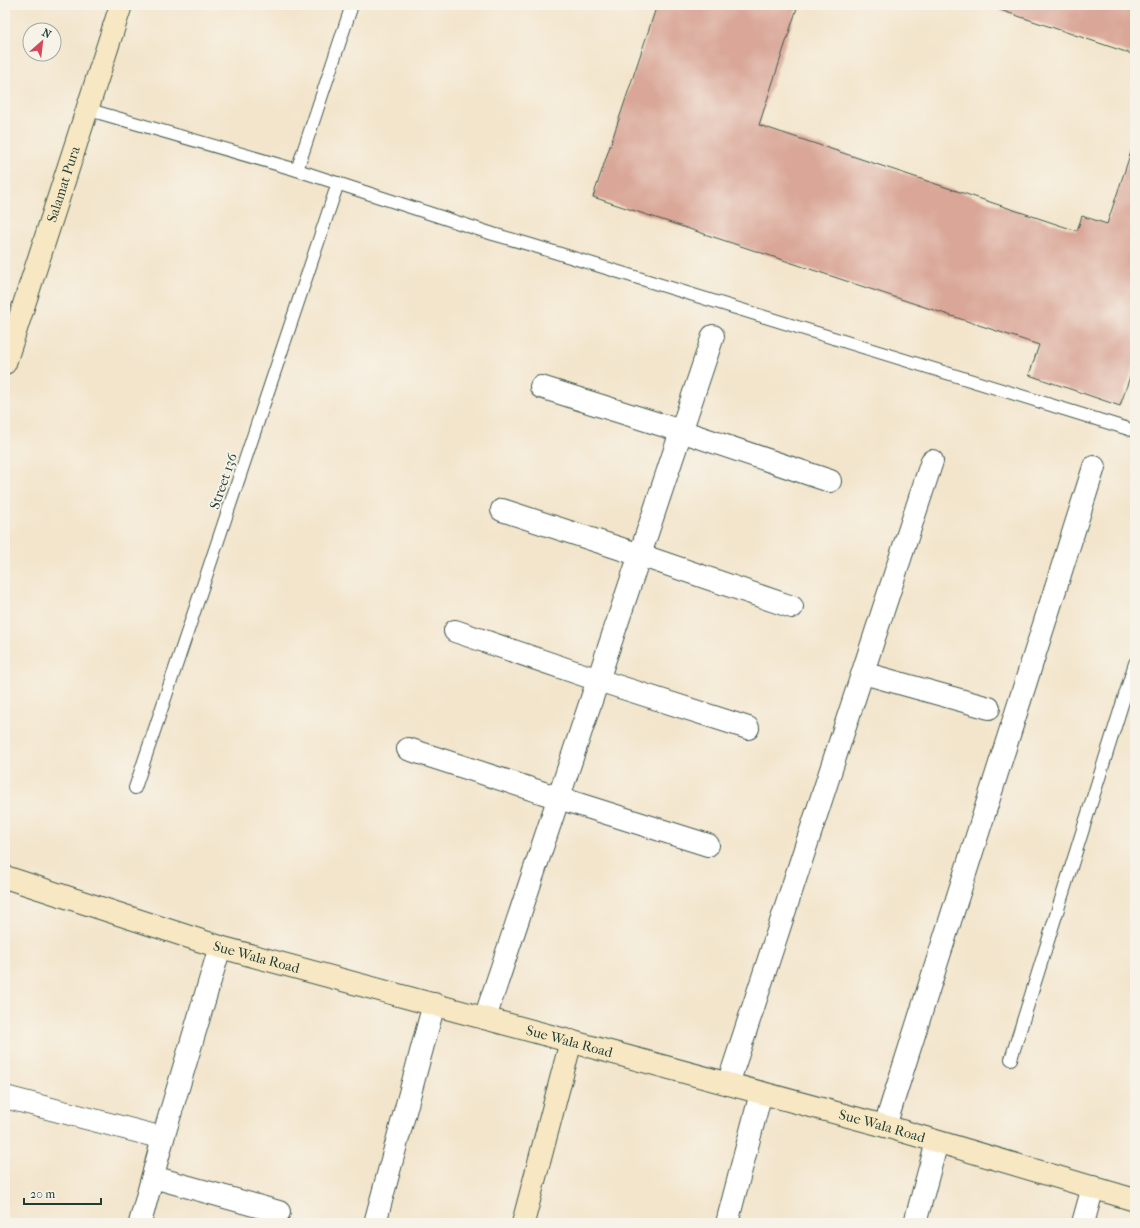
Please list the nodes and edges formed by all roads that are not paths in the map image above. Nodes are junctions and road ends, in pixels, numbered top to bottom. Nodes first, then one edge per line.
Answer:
1 (121, 5) edge
2 (352, 5) edge
3 (86, 109) junction
4 (298, 170) junction
5 (338, 183) junction
6 (713, 336) dead end
7 (5, 363) edge
8 (541, 387) dead end
9 (681, 431) junction
10 (1135, 431) edge
11 (932, 461) dead end
12 (1094, 468) dead end
13 (830, 481) dead end
14 (502, 510) dead end
15 (640, 555) junction
16 (792, 607) dead end
17 (455, 631) dead end
18 (1135, 663) edge
19 (863, 673) junction
20 (598, 680) junction
21 (989, 708) dead end
22 (748, 728) dead end
23 (408, 749) dead end
24 (135, 788) dead end
25 (559, 798) junction
26 (708, 845) dead end
27 (5, 877) edge
28 (220, 947) junction
29 (434, 1004) junction
30 (485, 1018) junction
31 (571, 1041) junction
32 (1010, 1059) dead end
33 (728, 1084) junction
34 (761, 1092) junction
35 (5, 1097) edge
36 (885, 1126) junction
37 (163, 1138) junction
38 (937, 1142) junction
39 (153, 1177) junction
40 (1093, 1187) junction
41 (1135, 1200) edge
42 (279, 1212) dead end
43 (140, 1223) edge
44 (375, 1223) edge
45 (523, 1223) edge
46 (727, 1223) edge
47 (915, 1223) edge
48 (1083, 1223) edge

1 - 3 street, Salamat Pura
2 - 4 lane
3 - 4 lane
3 - 7 street, Salamat Pura
4 - 5 lane
5 - 10 lane
5 - 24 lane, Street 136
6 - 9 street
8 - 9 street
9 - 13 street
9 - 15 street
11 - 19 street
12 - 36 street
14 - 15 street
15 - 16 street
15 - 20 street
17 - 20 street
18 - 32 lane
19 - 21 street
19 - 33 street
20 - 22 street
20 - 25 street
23 - 25 street
25 - 26 street
25 - 30 street
27 - 28 street, Sue Wala Road
28 - 29 street, Sue Wala Road
28 - 37 street
29 - 30 street, Sue Wala Road
29 - 44 street
30 - 31 street, Sue Wala Road
31 - 33 street, Sue Wala Road
31 - 45 street
33 - 34 street, Sue Wala Road
34 - 36 street, Sue Wala Road
34 - 46 street
35 - 37 street
36 - 38 street, Sue Wala Road
37 - 39 street
38 - 40 street, Sue Wala Road
38 - 47 street
39 - 42 street
39 - 43 street
40 - 41 street, Sue Wala Road
40 - 48 street

